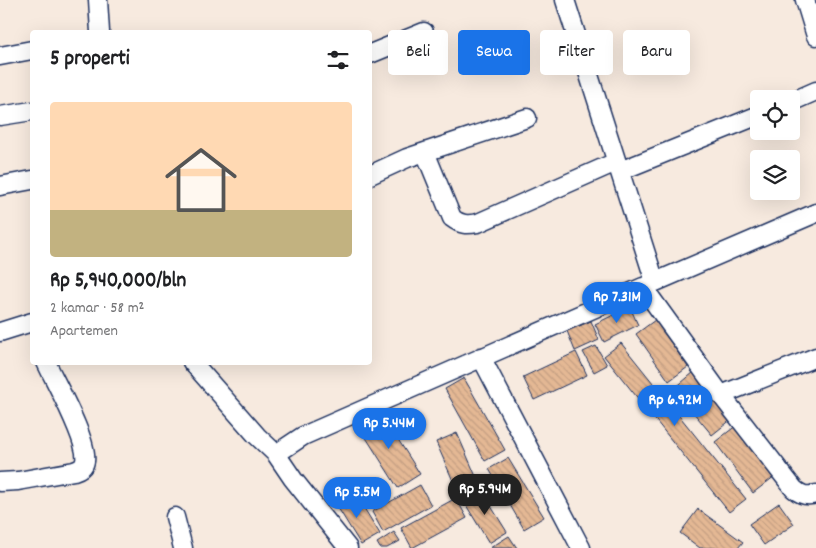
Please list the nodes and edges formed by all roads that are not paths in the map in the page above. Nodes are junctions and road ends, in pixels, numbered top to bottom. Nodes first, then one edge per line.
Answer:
1 (100, 0) edge
2 (566, 0) edge
3 (805, 0) edge
4 (100, 30) edge
5 (816, 36) edge
6 (388, 47) edge
7 (30, 50) edge
8 (372, 53) edge
9 (0, 56) edge
10 (816, 91) edge
11 (800, 98) edge
12 (30, 111) edge
13 (0, 116) edge
14 (527, 118) dead end
15 (750, 118) edge
16 (426, 152) junction
17 (618, 166) junction
18 (372, 174) edge
19 (30, 180) edge
20 (0, 186) edge
21 (816, 212) edge
22 (649, 284) junction
23 (30, 327) edge
24 (0, 332) edge
25 (481, 357) junction
26 (816, 357) edge
27 (47, 365) edge
28 (195, 365) edge
29 (721, 395) junction
30 (276, 454) junction
31 (0, 482) edge
32 (816, 494) edge
33 (175, 518) dead end
34 (183, 548) edge
35 (348, 548) edge
36 (581, 548) edge

1 - 4 street
2 - 17 street
3 - 5 street
6 - 8 street
7 - 9 street
10 - 11 street
12 - 13 street
14 - 16 street
15 - 17 street
16 - 17 street
16 - 18 street
17 - 22 street
19 - 20 street
21 - 22 street
22 - 25 street
22 - 29 street
23 - 24 street
25 - 30 street
25 - 36 street
26 - 29 street
27 - 31 street
28 - 30 street
29 - 32 street
30 - 35 street
33 - 34 street

